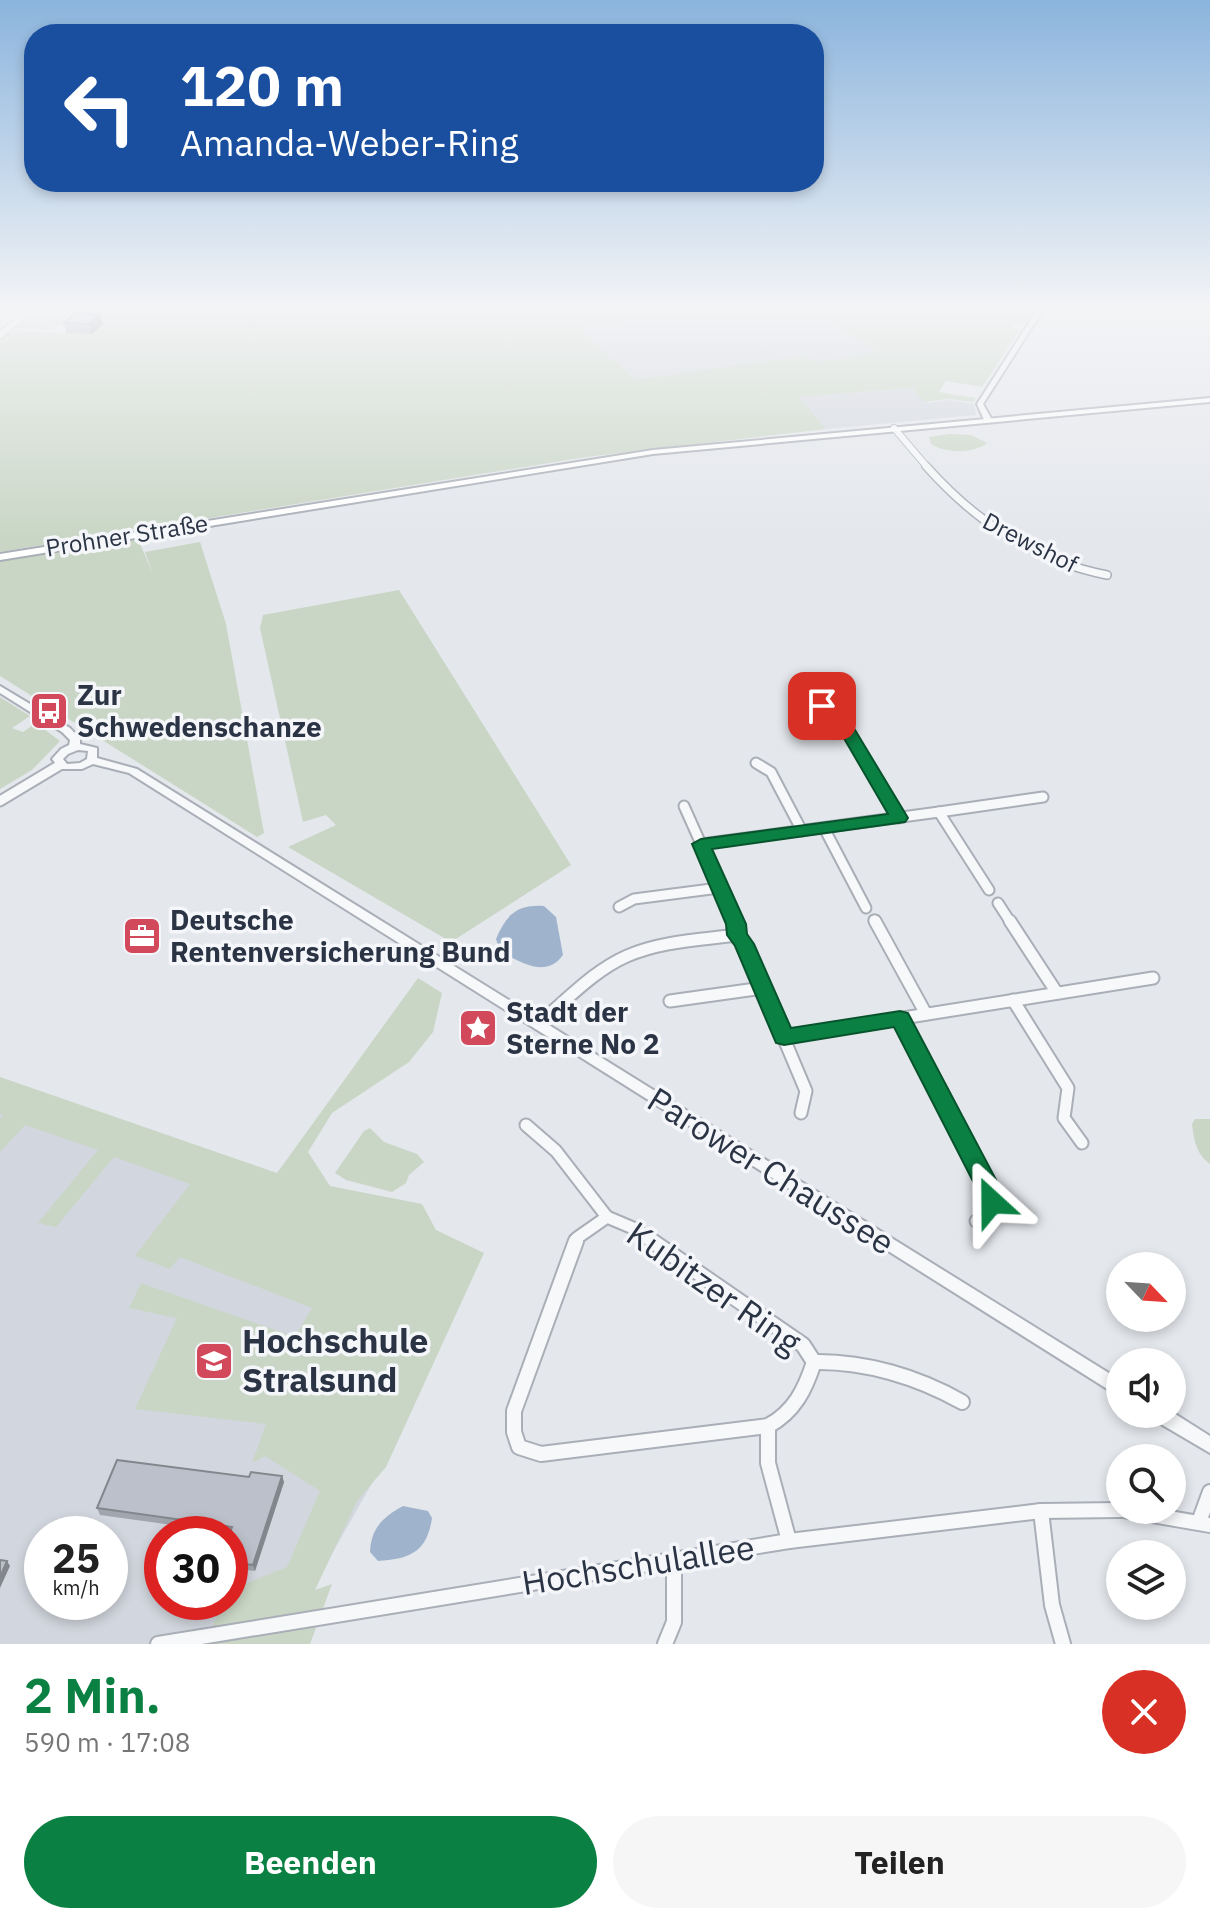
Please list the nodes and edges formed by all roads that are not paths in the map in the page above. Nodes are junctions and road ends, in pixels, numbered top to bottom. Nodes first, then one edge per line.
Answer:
1 (993, 384) edge
2 (1210, 400) edge
3 (988, 420) junction
4 (894, 428) junction
5 (0, 557) edge
6 (1107, 575) dead end
7 (0, 689) edge
8 (822, 706) dead end
9 (74, 747) junction
10 (92, 760) junction
11 (756, 763) dead end
12 (60, 765) junction
13 (1043, 797) dead end
14 (0, 801) edge
15 (684, 806) dead end
16 (939, 812) junction
17 (899, 818) junction
18 (824, 828) junction
19 (802, 831) junction
20 (701, 844) junction
21 (719, 888) junction
22 (989, 890) dead end
23 (998, 903) dead end
24 (619, 907) dead end
25 (866, 908) dead end
26 (874, 920) dead end
27 (737, 935) junction
28 (1153, 978) dead end
29 (763, 988) junction
30 (1057, 993) junction
31 (1013, 1000) junction
32 (670, 1001) dead end
33 (926, 1014) junction
34 (900, 1019) junction
35 (538, 1024) junction
36 (784, 1037) junction
37 (801, 1113) dead end
38 (526, 1125) dead end
39 (1082, 1143) dead end
40 (607, 1217) junction
41 (976, 1221) dead end
42 (814, 1362) junction
43 (1106, 1380) edge
44 (962, 1402) dead end
45 (768, 1426) junction
46 (1183, 1428) edge
47 (1210, 1445) edge
48 (1210, 1492) edge
49 (1106, 1510) edge
50 (1041, 1511) junction
51 (1205, 1524) edge
52 (789, 1541) junction
53 (674, 1559) junction
54 (158, 1644) edge
55 (665, 1644) edge
56 (1063, 1644) edge

1 - 3 street
2 - 3 main road, Prohner Straße
3 - 4 main road, Prohner Straße
4 - 5 main road, Prohner Straße
4 - 6 street, Drewshof
7 - 9 street, Parower Chaussee
8 - 17 street
9 - 10 street, Parower Chaussee
9 - 12 street
10 - 12 street, Parower Chaussee
10 - 35 street, Parower Chaussee
11 - 19 street
12 - 14 street
13 - 16 street
15 - 20 street
16 - 17 street
16 - 22 street
17 - 18 street
18 - 19 street
18 - 25 street
19 - 20 street
20 - 21 street
21 - 24 street
21 - 27 street
23 - 30 street
26 - 33 street
27 - 29 street
27 - 35 street
28 - 30 street
29 - 32 street
29 - 36 street
30 - 31 street
31 - 33 street
31 - 39 street
33 - 34 street
34 - 36 street
34 - 41 street
35 - 43 street, Parower Chaussee
36 - 37 street
38 - 40 street
40 - 42 street, Kubitzer Ring
40 - 45 street, Kubitzer Ring
42 - 44 street
42 - 45 street, Kubitzer Ring
45 - 52 street
46 - 47 street
48 - 51 street, Hochschulallee
49 - 50 street, Hochschulallee
50 - 52 street, Hochschulallee
50 - 56 street
52 - 53 street, Hochschulallee
53 - 54 street, Hochschulallee
53 - 55 street

